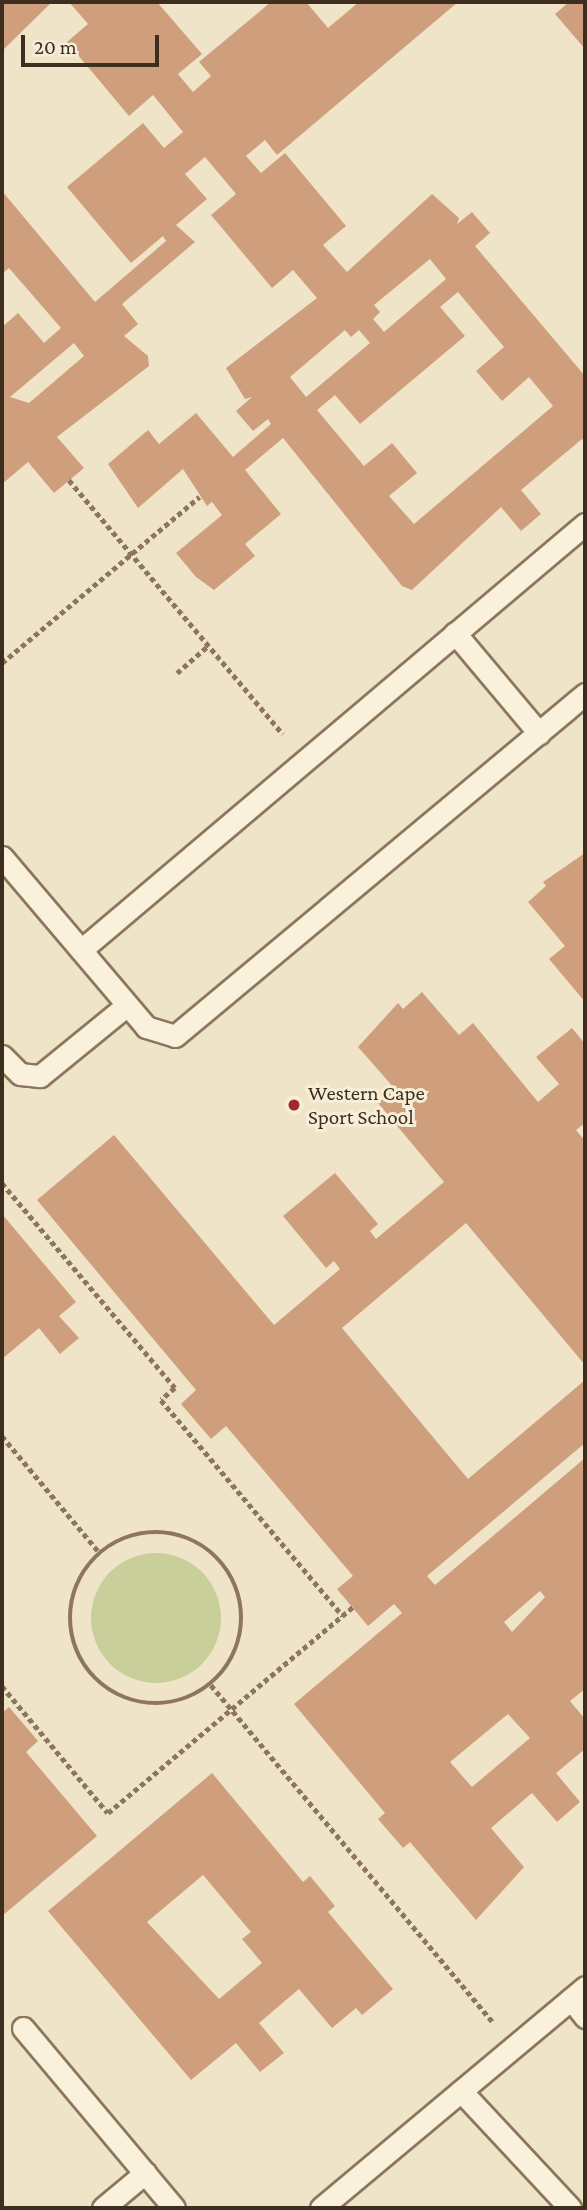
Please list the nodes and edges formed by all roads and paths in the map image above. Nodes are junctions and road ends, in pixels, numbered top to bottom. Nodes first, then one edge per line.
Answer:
1 (69, 480) dead end
2 (199, 497) dead end
3 (585, 524) edge
4 (131, 554) junction
5 (455, 634) junction
6 (208, 646) junction
7 (2, 663) edge
8 (177, 673) dead end
9 (585, 694) edge
10 (539, 733) junction
11 (305, 760) junction
12 (2, 857) edge
13 (80, 950) junction
14 (127, 1005) junction
15 (2, 1056) edge
16 (2, 1183) edge
17 (2, 1436) edge
18 (99, 1552) junction
19 (353, 1607) dead end
20 (342, 1616) junction
21 (211, 1685) junction
22 (2, 1686) edge
23 (231, 1710) junction
24 (578, 1993) edge
25 (585, 2017) edge
26 (23, 2028) dead end
27 (514, 2047) junction
28 (461, 2091) junction
29 (145, 2173) junction
30 (103, 2208) edge
31 (174, 2208) edge
32 (321, 2208) edge
33 (570, 2208) edge

1 - 4 path
2 - 4 path
3 - 5 lane
4 - 6 path
4 - 7 path
5 - 10 lane
5 - 11 lane
6 - 8 path
6 - 11 path
9 - 10 lane
10 - 14 lane
11 - 13 lane
12 - 13 lane
13 - 14 lane
14 - 15 lane
16 - 20 path
17 - 18 path
18 - 21 path
18 - 21 path
19 - 20 path
20 - 23 path
21 - 23 path
22 - 23 path
23 - 27 path
24 - 25 lane
24 - 27 lane
26 - 29 lane
27 - 28 lane
28 - 32 lane
28 - 33 lane
29 - 30 lane
29 - 31 lane

